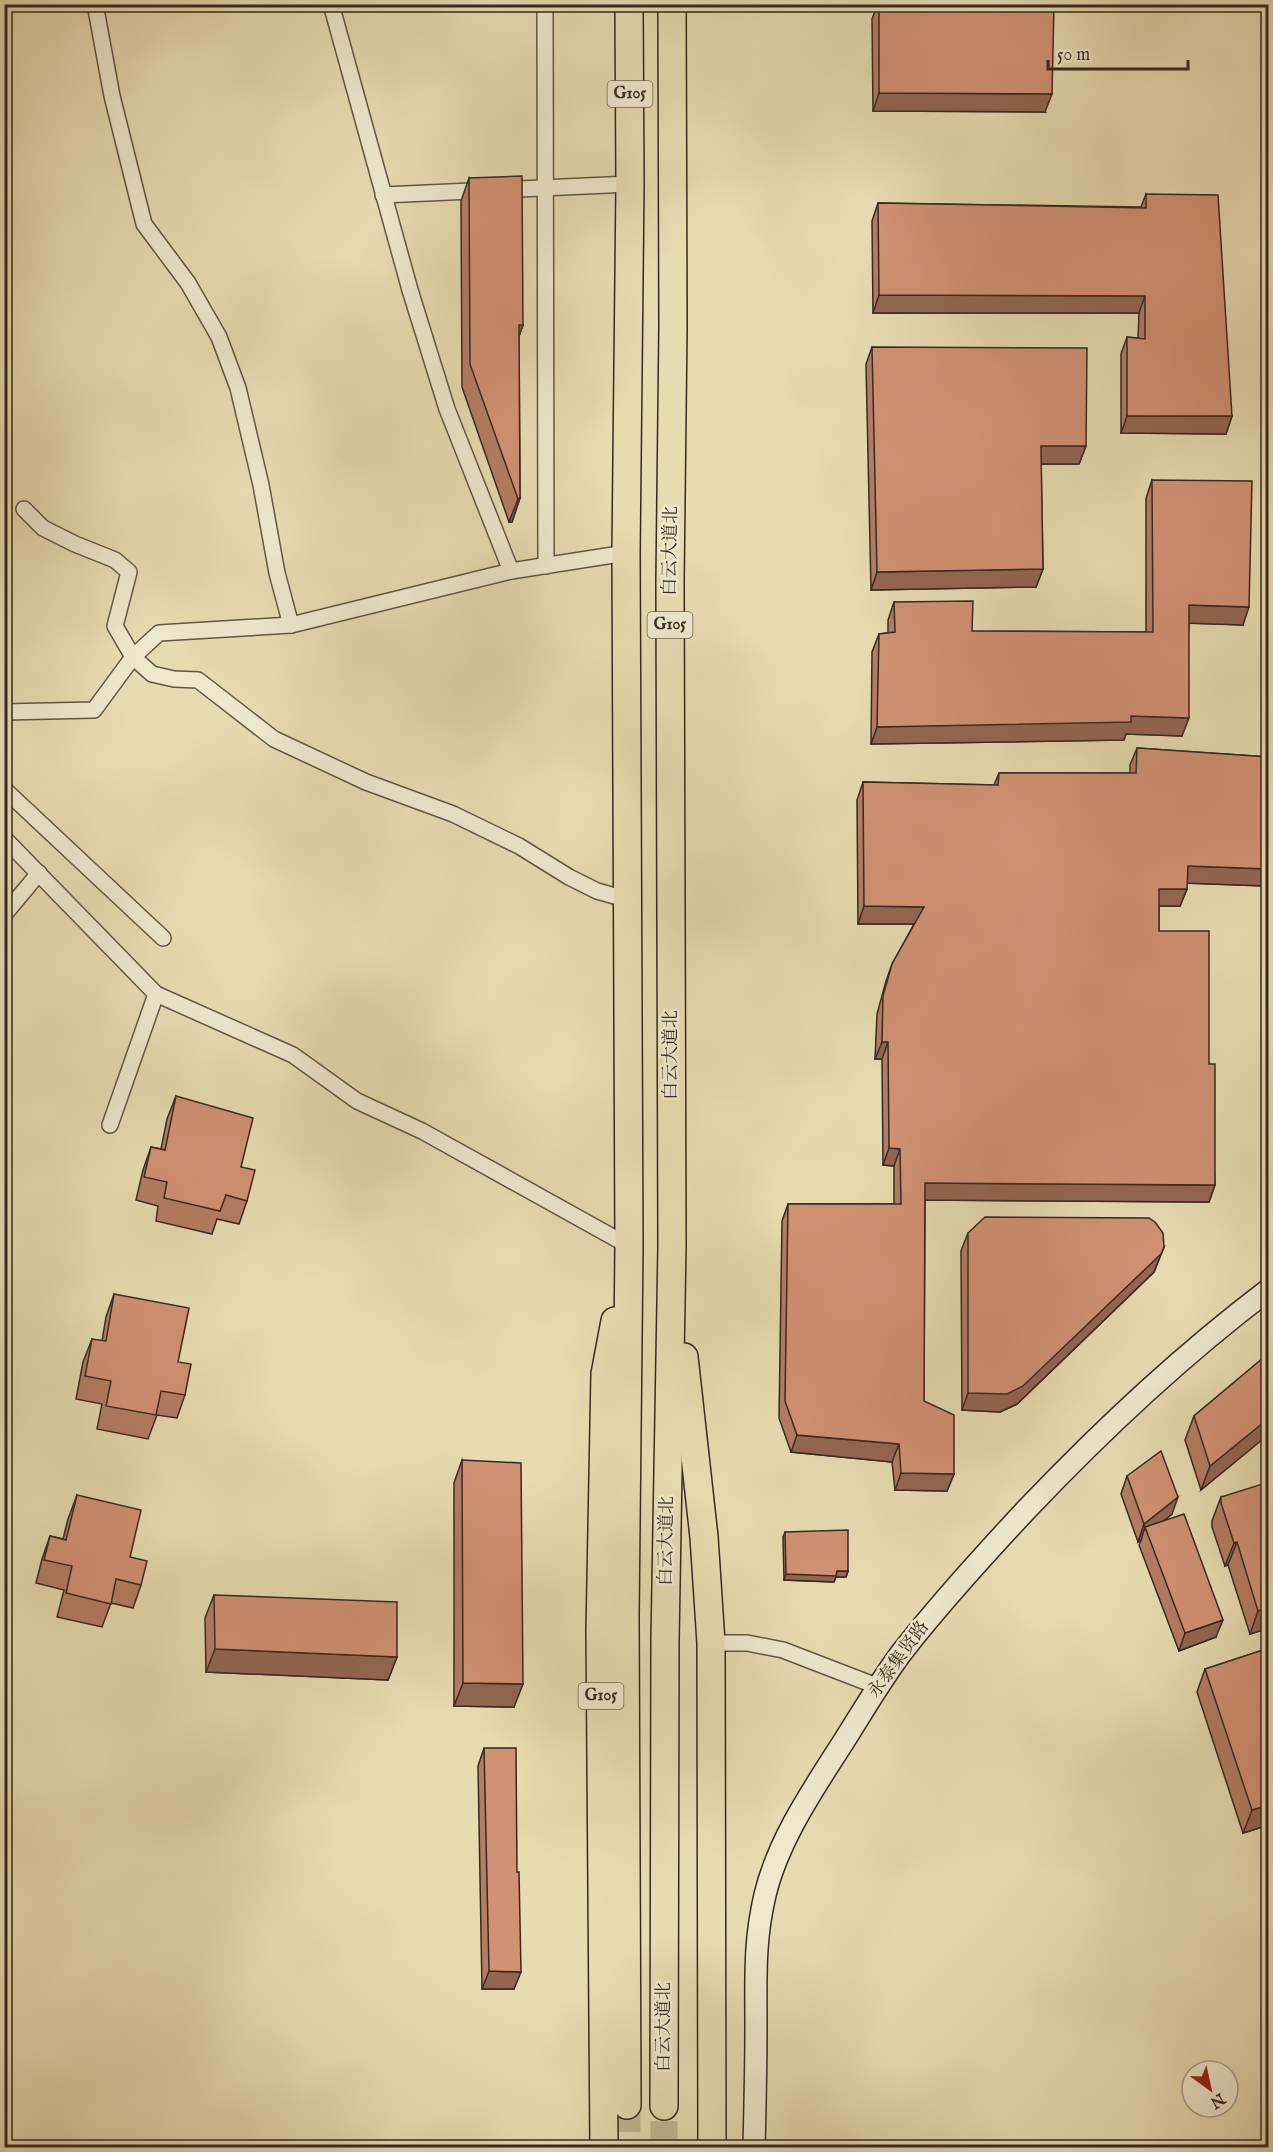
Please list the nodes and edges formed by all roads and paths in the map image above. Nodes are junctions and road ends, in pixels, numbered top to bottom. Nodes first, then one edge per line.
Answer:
1 (94, 4) edge
2 (331, 4) edge
3 (545, 4) edge
4 (629, 4) edge
5 (672, 4) edge
6 (630, 184) junction
7 (544, 188) junction
8 (384, 195) junction
9 (24, 510) dead end
10 (626, 553) junction
11 (546, 566) junction
12 (512, 571) junction
13 (291, 625) junction
14 (133, 657) junction
15 (4, 712) edge
16 (4, 789) edge
17 (4, 838) edge
18 (39, 873) junction
19 (628, 900) junction
20 (4, 915) edge
21 (164, 938) dead end
22 (156, 994) junction
23 (110, 1125) dead end
24 (629, 1246) junction
25 (672, 1246) junction
26 (1269, 1290) edge
27 (711, 1643) junction
28 (879, 1687) junction
29 (627, 2105) tunnel mouth
30 (664, 2106) tunnel mouth
31 (604, 2148) edge
32 (712, 2148) edge
33 (754, 2148) edge

1 - 13 street
2 - 8 street
3 - 7 street
4 - 6 highway, 白云大道北 / G105
5 - 25 highway, 白云大道北 / G105
6 - 7 street
6 - 10 highway, 白云大道北 / G105
7 - 8 street
7 - 11 street
8 - 12 street
9 - 14 street
10 - 11 street
10 - 19 highway, 白云大道北 / G105
11 - 12 street
12 - 13 street
13 - 14 street
14 - 15 street
14 - 19 street
16 - 21 street
17 - 18 street
18 - 20 street
18 - 22 street
19 - 24 highway, 白云大道北 / G105
22 - 23 street
22 - 24 street
24 - 29 highway, 白云大道北 / G105
24 - 31 highway, G105
25 - 27 highway, G105
25 - 30 highway, 白云大道北 / G105
26 - 28 street, 永泰集贤路
27 - 28 street
27 - 32 highway, G105
28 - 33 street, 永泰集贤路

